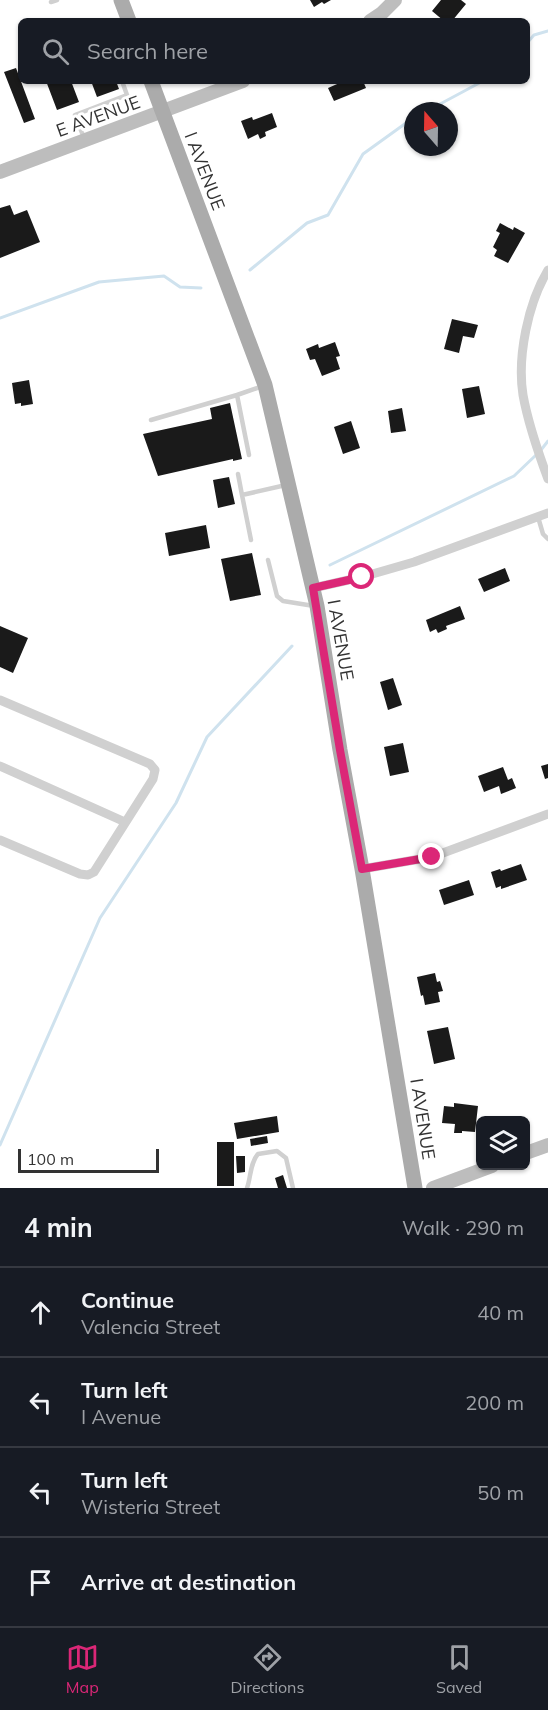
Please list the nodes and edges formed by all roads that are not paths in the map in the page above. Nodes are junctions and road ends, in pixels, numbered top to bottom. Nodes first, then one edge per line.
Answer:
1 (57, 0) edge
2 (121, 0) edge
3 (395, 0) edge
4 (51, 2) dead end
5 (128, 18) edge
6 (374, 18) edge
7 (123, 84) edge
8 (152, 84) edge
9 (235, 84) edge
10 (162, 111) junction
11 (85, 141) junction
12 (0, 172) edge
13 (548, 270) edge
14 (265, 385) junction
15 (237, 395) junction
16 (151, 420) dead end
17 (249, 455) dead end
18 (238, 474) dead end
19 (548, 479) edge
20 (289, 484) junction
21 (242, 495) junction
22 (548, 513) edge
23 (538, 517) junction
24 (548, 539) edge
25 (251, 540) dead end
26 (268, 560) dead end
27 (313, 588) junction
28 (317, 606) junction
29 (0, 700) edge
30 (0, 766) edge
31 (548, 814) edge
32 (125, 822) junction
33 (0, 840) edge
34 (362, 869) junction
35 (548, 1144) edge
36 (530, 1151) edge
37 (481, 1170) edge
38 (247, 1188) edge
39 (293, 1188) edge
40 (415, 1188) edge
41 (433, 1188) edge

1 - 4 lane
2 - 5 main road
3 - 6 street
7 - 11 lane
8 - 10 main road, I AVENUE
9 - 10 street, E AVENUE
10 - 11 street, E AVENUE
10 - 14 main road, I AVENUE
11 - 12 street, E AVENUE
13 - 19 street
14 - 15 lane
14 - 20 main road, I AVENUE
15 - 16 lane
15 - 17 lane
18 - 21 lane
20 - 21 lane
20 - 27 main road, I AVENUE
21 - 25 lane
22 - 23 street
23 - 24 lane
23 - 27 street
26 - 28 lane
27 - 28 main road, I AVENUE
28 - 34 main road, I AVENUE
29 - 32 street
30 - 32 street
31 - 34 street
32 - 33 street
34 - 40 main road, I AVENUE
35 - 36 street
37 - 41 street
38 - 39 lane

